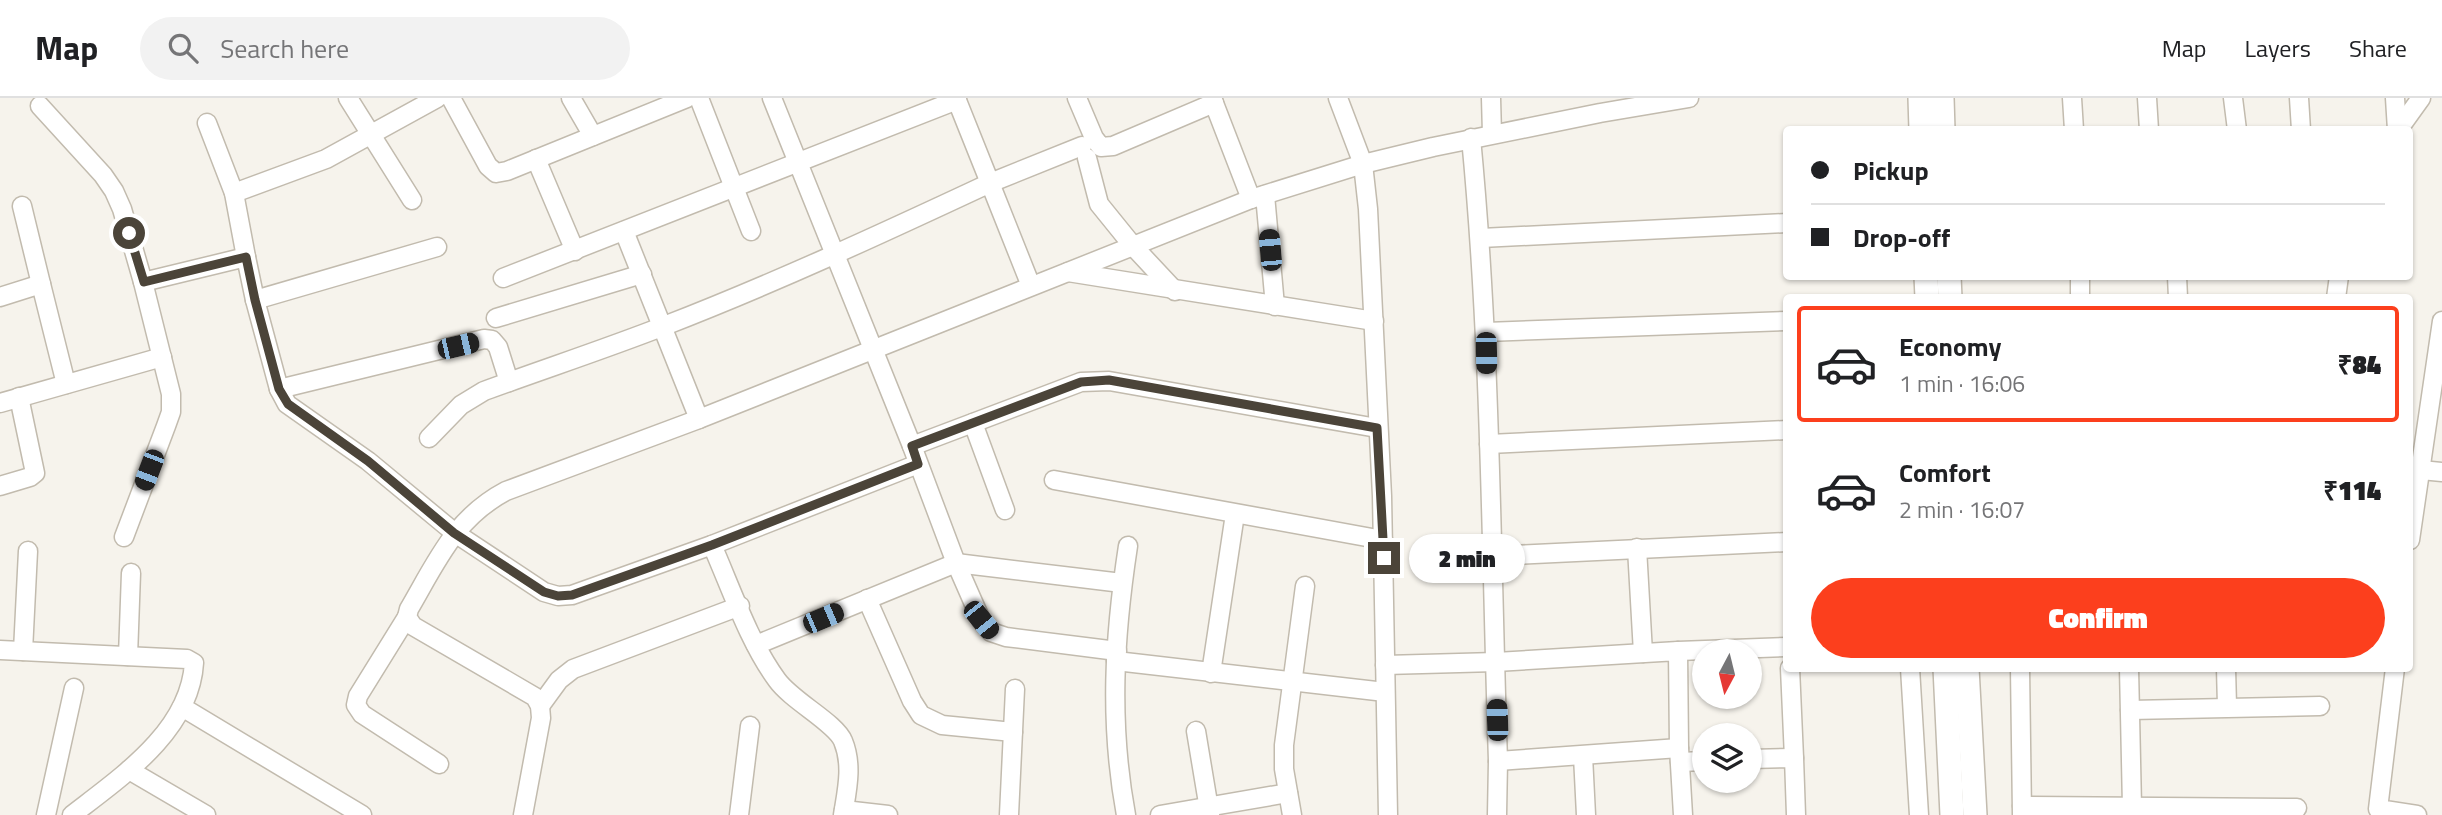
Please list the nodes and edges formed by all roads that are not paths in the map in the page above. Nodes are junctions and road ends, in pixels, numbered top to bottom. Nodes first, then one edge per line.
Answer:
1 (348, 98) edge
2 (436, 98) edge
3 (451, 98) edge
4 (571, 98) edge
5 (699, 98) edge
6 (772, 98) edge
7 (1077, 98) edge
8 (1338, 98) edge
9 (1491, 98) edge
10 (1689, 98) edge
11 (1920, 98) edge
12 (1941, 98) edge
13 (2072, 98) edge
14 (2147, 98) edge
15 (2233, 98) edge
16 (2299, 98) edge
17 (2395, 98) edge
18 (2421, 98) edge
19 (956, 99) edge
20 (676, 100) edge
21 (1213, 100) edge
22 (1600, 105) edge
23 (40, 106) dead end
24 (207, 123) dead end
25 (1921, 126) edge
26 (1943, 126) edge
27 (2074, 126) edge
28 (2149, 126) edge
29 (2236, 126) edge
30 (2301, 126) edge
31 (2398, 126) edge
32 (2401, 126) edge
33 (1492, 134) junction
34 (370, 136) junction
35 (593, 136) junction
36 (1471, 138) junction
37 (536, 159) junction
38 (798, 162) junction
39 (1363, 164) junction
40 (990, 183) junction
41 (735, 187) junction
42 (234, 193) junction
43 (1258, 197) junction
44 (412, 200) dead end
45 (22, 206) dead end
46 (1783, 223) edge
47 (751, 230) dead end
48 (624, 231) junction
49 (1481, 238) junction
50 (1133, 246) junction
51 (437, 247) dead end
52 (575, 251) junction
53 (836, 255) junction
54 (246, 257) junction
55 (1068, 272) junction
56 (642, 274) junction
57 (503, 278) dead end
58 (144, 282) junction
59 (41, 284) junction
60 (1031, 286) junction
61 (1175, 290) junction
62 (0, 296) edge
63 (255, 300) junction
64 (1275, 306) junction
65 (496, 318) dead end
66 (1374, 321) junction
67 (1783, 321) edge
68 (2442, 321) edge
69 (663, 327) junction
70 (1486, 332) junction
71 (873, 349) junction
72 (162, 357) junction
73 (509, 382) junction
74 (66, 384) junction
75 (279, 389) junction
76 (19, 397) junction
77 (0, 402) edge
78 (699, 419) junction
79 (973, 424) junction
80 (1377, 428) junction
81 (1783, 430) edge
82 (429, 438) dead end
83 (1489, 444) junction
84 (912, 446) junction
85 (918, 464) junction
86 (2421, 470) junction
87 (2442, 472) edge
88 (1054, 480) dead end
89 (0, 486) edge
90 (1006, 510) dead end
91 (1235, 514) junction
92 (2413, 522) edge
93 (454, 533) junction
94 (124, 537) dead end
95 (1383, 540) junction
96 (1783, 542) edge
97 (712, 545) junction
98 (1128, 546) dead end
99 (1637, 548) junction
100 (28, 551) dead end
101 (1492, 556) junction
102 (956, 563) junction
103 (131, 573) dead end
104 (1122, 583) junction
105 (1305, 586) dead end
106 (867, 599) junction
107 (740, 606) junction
108 (407, 617) junction
109 (756, 645) junction
110 (1783, 647) edge
111 (0, 650) edge
112 (23, 651) junction
113 (1678, 652) junction
114 (1643, 653) junction
115 (128, 656) junction
116 (1117, 656) junction
117 (1496, 662) junction
118 (1385, 665) junction
119 (1790, 672) edge
120 (1910, 672) edge
121 (1946, 672) edge
122 (1967, 672) edge
123 (2020, 672) edge
124 (2129, 672) edge
125 (2226, 672) edge
126 (2395, 672) edge
127 (1211, 673) junction
128 (1291, 682) junction
129 (74, 688) dead end
130 (1015, 688) dead end
131 (1385, 692) junction
132 (540, 706) junction
133 (2227, 706) junction
134 (2320, 706) dead end
135 (182, 707) junction
136 (2130, 710) junction
137 (750, 726) dead end
138 (1196, 731) dead end
139 (1013, 732) junction
140 (1679, 755) junction
141 (1583, 756) junction
142 (1692, 758) edge
143 (1794, 758) junction
144 (1762, 759) edge
145 (1499, 761) junction
146 (439, 764) dead end
147 (129, 770) junction
148 (1288, 793) junction
149 (2132, 807) junction
150 (1963, 808) edge
151 (2297, 808) dead end
152 (1209, 810) edge
153 (2022, 810) edge
154 (843, 813) edge
155 (46, 815) edge
156 (72, 815) edge
157 (206, 815) edge
158 (362, 815) edge
159 (523, 815) edge
160 (739, 815) edge
161 (888, 815) edge
162 (1009, 815) edge
163 (1126, 815) edge
164 (1160, 815) edge
165 (1292, 815) edge
166 (1388, 815) edge
167 (1497, 815) edge
168 (1586, 815) edge
169 (1683, 815) edge
170 (1796, 815) edge
171 (1919, 815) edge
172 (2417, 815) edge

1 - 34 street
2 - 34 street
3 - 37 street
4 - 35 street
5 - 41 street
6 - 38 street
7 - 21 street
8 - 39 street
9 - 33 street
10 - 22 street
11 - 25 street
12 - 26 street
13 - 27 street
14 - 28 street
15 - 29 street
16 - 30 street
17 - 31 street
18 - 32 street
19 - 38 street
19 - 40 street
20 - 35 street
21 - 43 street
22 - 33 street
23 - 58 street
24 - 42 street
33 - 36 street
34 - 42 street
34 - 44 street
35 - 37 street
36 - 39 street
36 - 49 street
37 - 52 street
38 - 41 street
38 - 53 street
39 - 43 street
39 - 66 street
40 - 50 street
40 - 53 street
40 - 60 street
41 - 47 street
41 - 48 street
42 - 54 street
43 - 50 street
43 - 64 street
45 - 59 street
46 - 49 street
48 - 52 street
48 - 56 street
49 - 70 street
50 - 55 street
50 - 61 street
51 - 63 street
52 - 57 street
53 - 69 street
53 - 71 street
54 - 58 street
54 - 63 street
55 - 60 street
55 - 61 street
56 - 65 street
56 - 69 street
58 - 72 street
59 - 62 street
59 - 74 street
60 - 71 street
61 - 64 street
63 - 75 street
64 - 66 street
66 - 80 street
67 - 70 street
68 - 86 street
69 - 73 street
69 - 78 street
70 - 83 street
71 - 78 street
71 - 84 street
72 - 74 street
72 - 94 street
73 - 75 street
73 - 82 street
74 - 76 street
75 - 93 street
76 - 77 street
76 - 89 street
78 - 93 street
79 - 80 street
79 - 84 street
79 - 90 street
80 - 95 street
81 - 83 street
83 - 101 street
84 - 85 street
85 - 97 street
85 - 102 street
86 - 87 street
86 - 92 street
88 - 91 street
91 - 95 street
91 - 127 street
93 - 97 street
93 - 108 street
95 - 118 street
96 - 99 street
97 - 107 street
98 - 104 street
99 - 101 street
99 - 114 street
100 - 112 street
101 - 117 street
102 - 104 street
102 - 106 street
102 - 116 street
103 - 115 street
104 - 116 street
105 - 128 street
106 - 109 street
106 - 139 street
107 - 109 street
107 - 132 street
108 - 132 street
108 - 146 street
109 - 154 street
110 - 113 street
111 - 112 street
112 - 115 street
113 - 114 street
113 - 140 street
114 - 117 street
115 - 135 street
116 - 127 street
116 - 163 street
117 - 118 street
117 - 145 street
118 - 131 street
119 - 143 street
120 - 171 street
121 - 150 street
122 - 150 street
123 - 153 street
124 - 136 street
125 - 133 street
126 - 172 street
127 - 128 street
128 - 131 street
128 - 148 street
129 - 155 street
130 - 139 street
131 - 166 street
132 - 159 street
133 - 134 street
133 - 136 street
135 - 147 street
135 - 158 street
136 - 149 street
137 - 160 street
138 - 152 street
139 - 162 street
140 - 141 street
140 - 142 street
140 - 169 street
141 - 145 street
141 - 168 street
143 - 144 street
143 - 170 street
145 - 167 street
147 - 156 street
147 - 157 street
148 - 152 street
148 - 165 street
149 - 151 street
149 - 153 street
152 - 164 street
154 - 161 street

